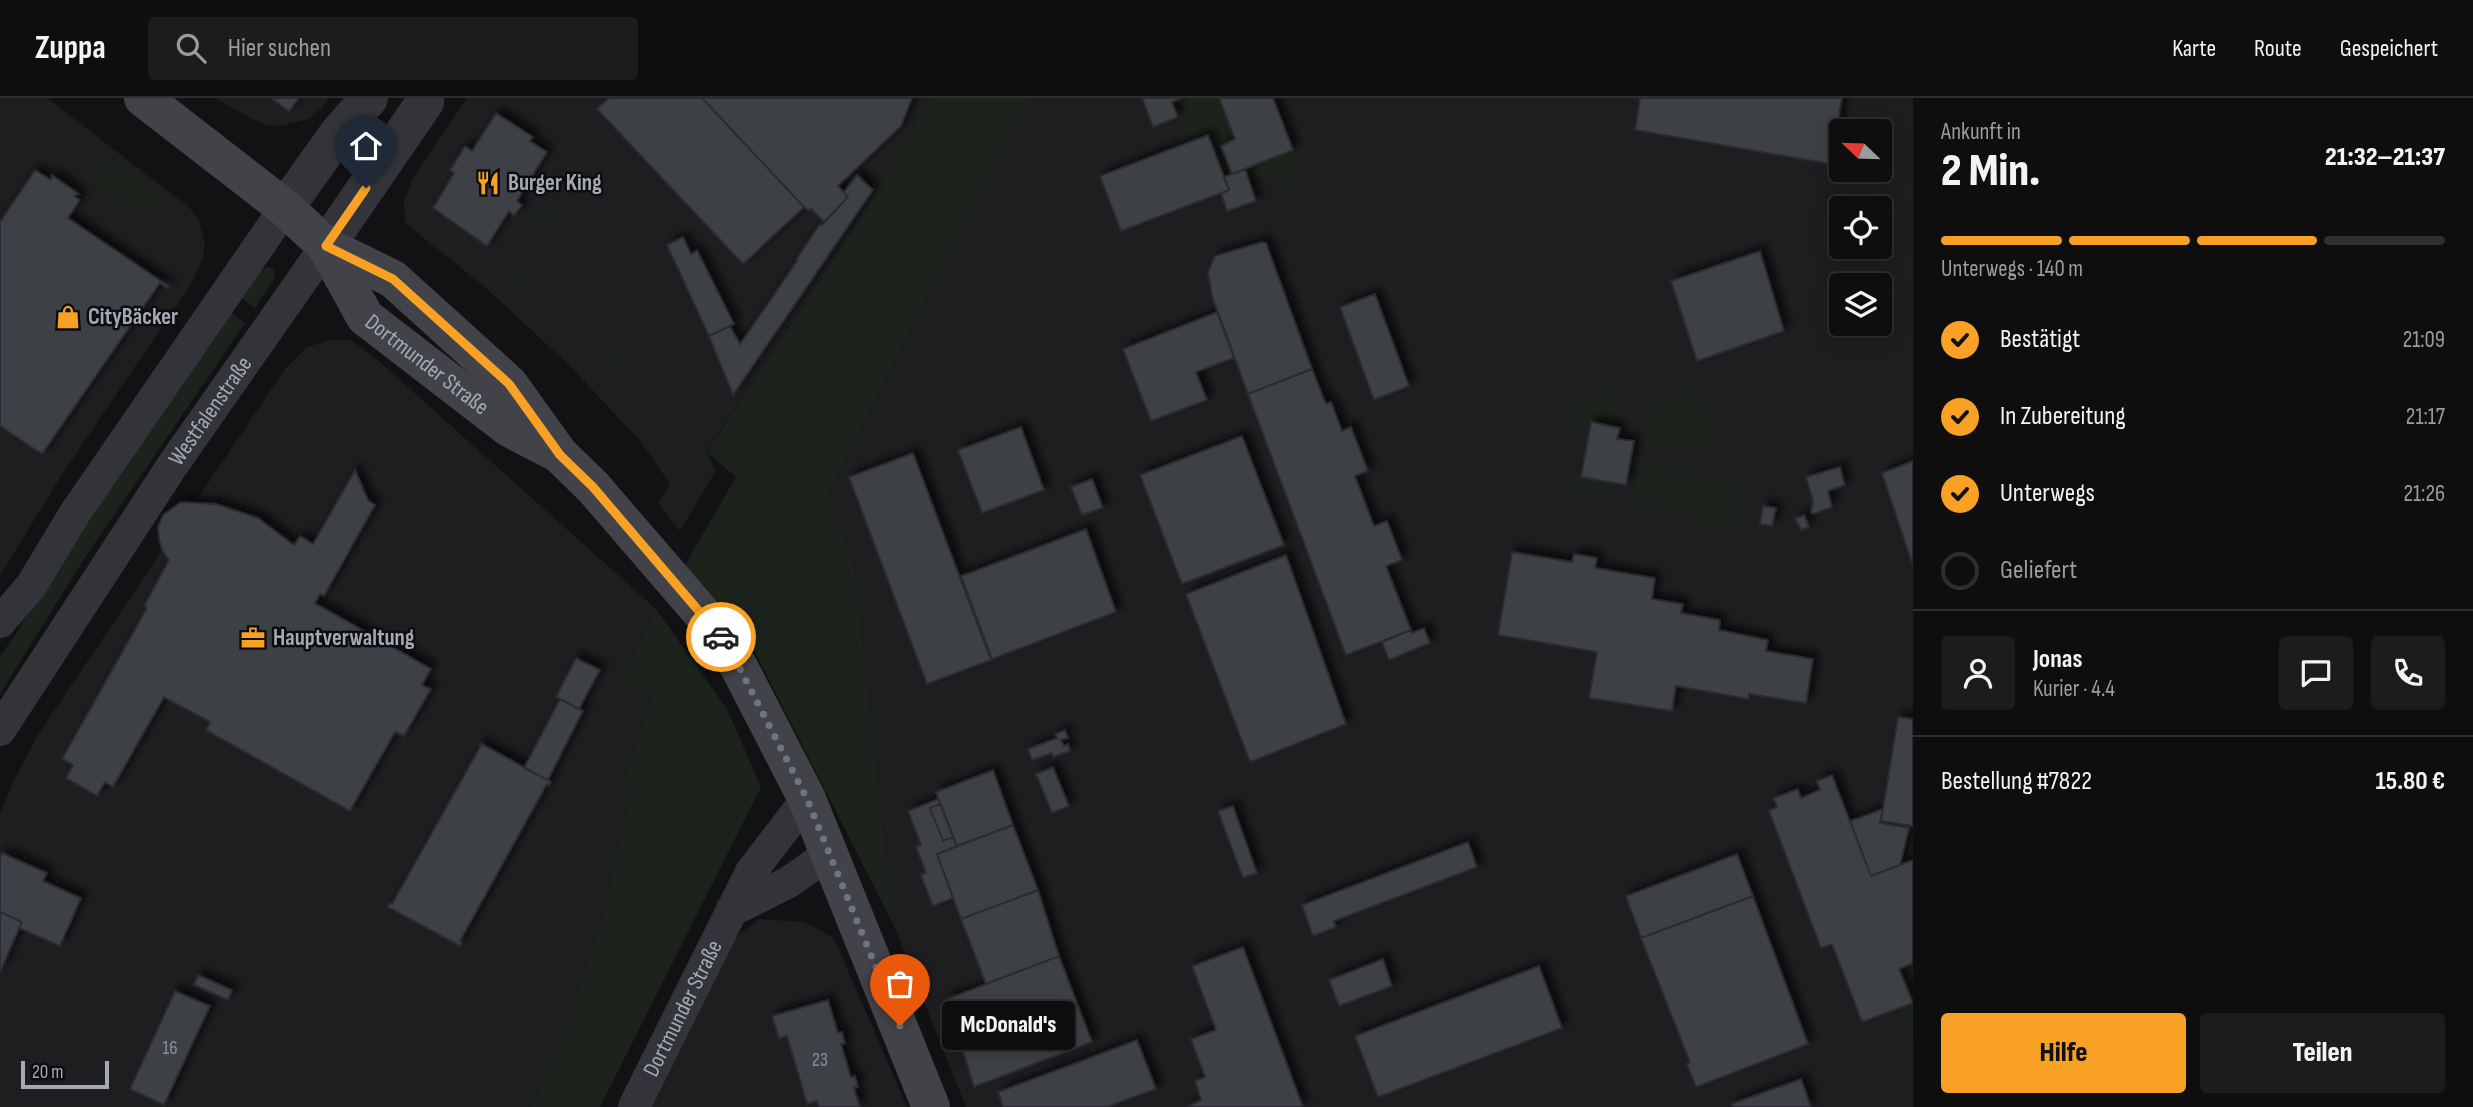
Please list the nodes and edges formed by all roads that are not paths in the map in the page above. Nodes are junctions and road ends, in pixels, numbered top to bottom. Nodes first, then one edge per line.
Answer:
1 (143, 98) edge
2 (369, 98) edge
3 (425, 98) edge
4 (285, 208) junction
5 (326, 246) junction
6 (0, 622) edge
7 (0, 730) edge
8 (807, 799) junction
9 (830, 853) junction
10 (731, 911) junction
11 (634, 1107) edge
12 (931, 1107) edge

1 - 4 main road, Dortmunder Straße
2 - 4 street
3 - 5 street, Westfalenstraße
4 - 5 main road, Dortmunder Straße
4 - 6 street
5 - 7 street, Westfalenstraße
5 - 8 main road, Dortmunder Straße
8 - 9 main road, Dortmunder Straße
8 - 10 street, Dortmunder Straße
9 - 10 street
9 - 12 main road, Dortmunder Straße
10 - 11 street, Dortmunder Straße

